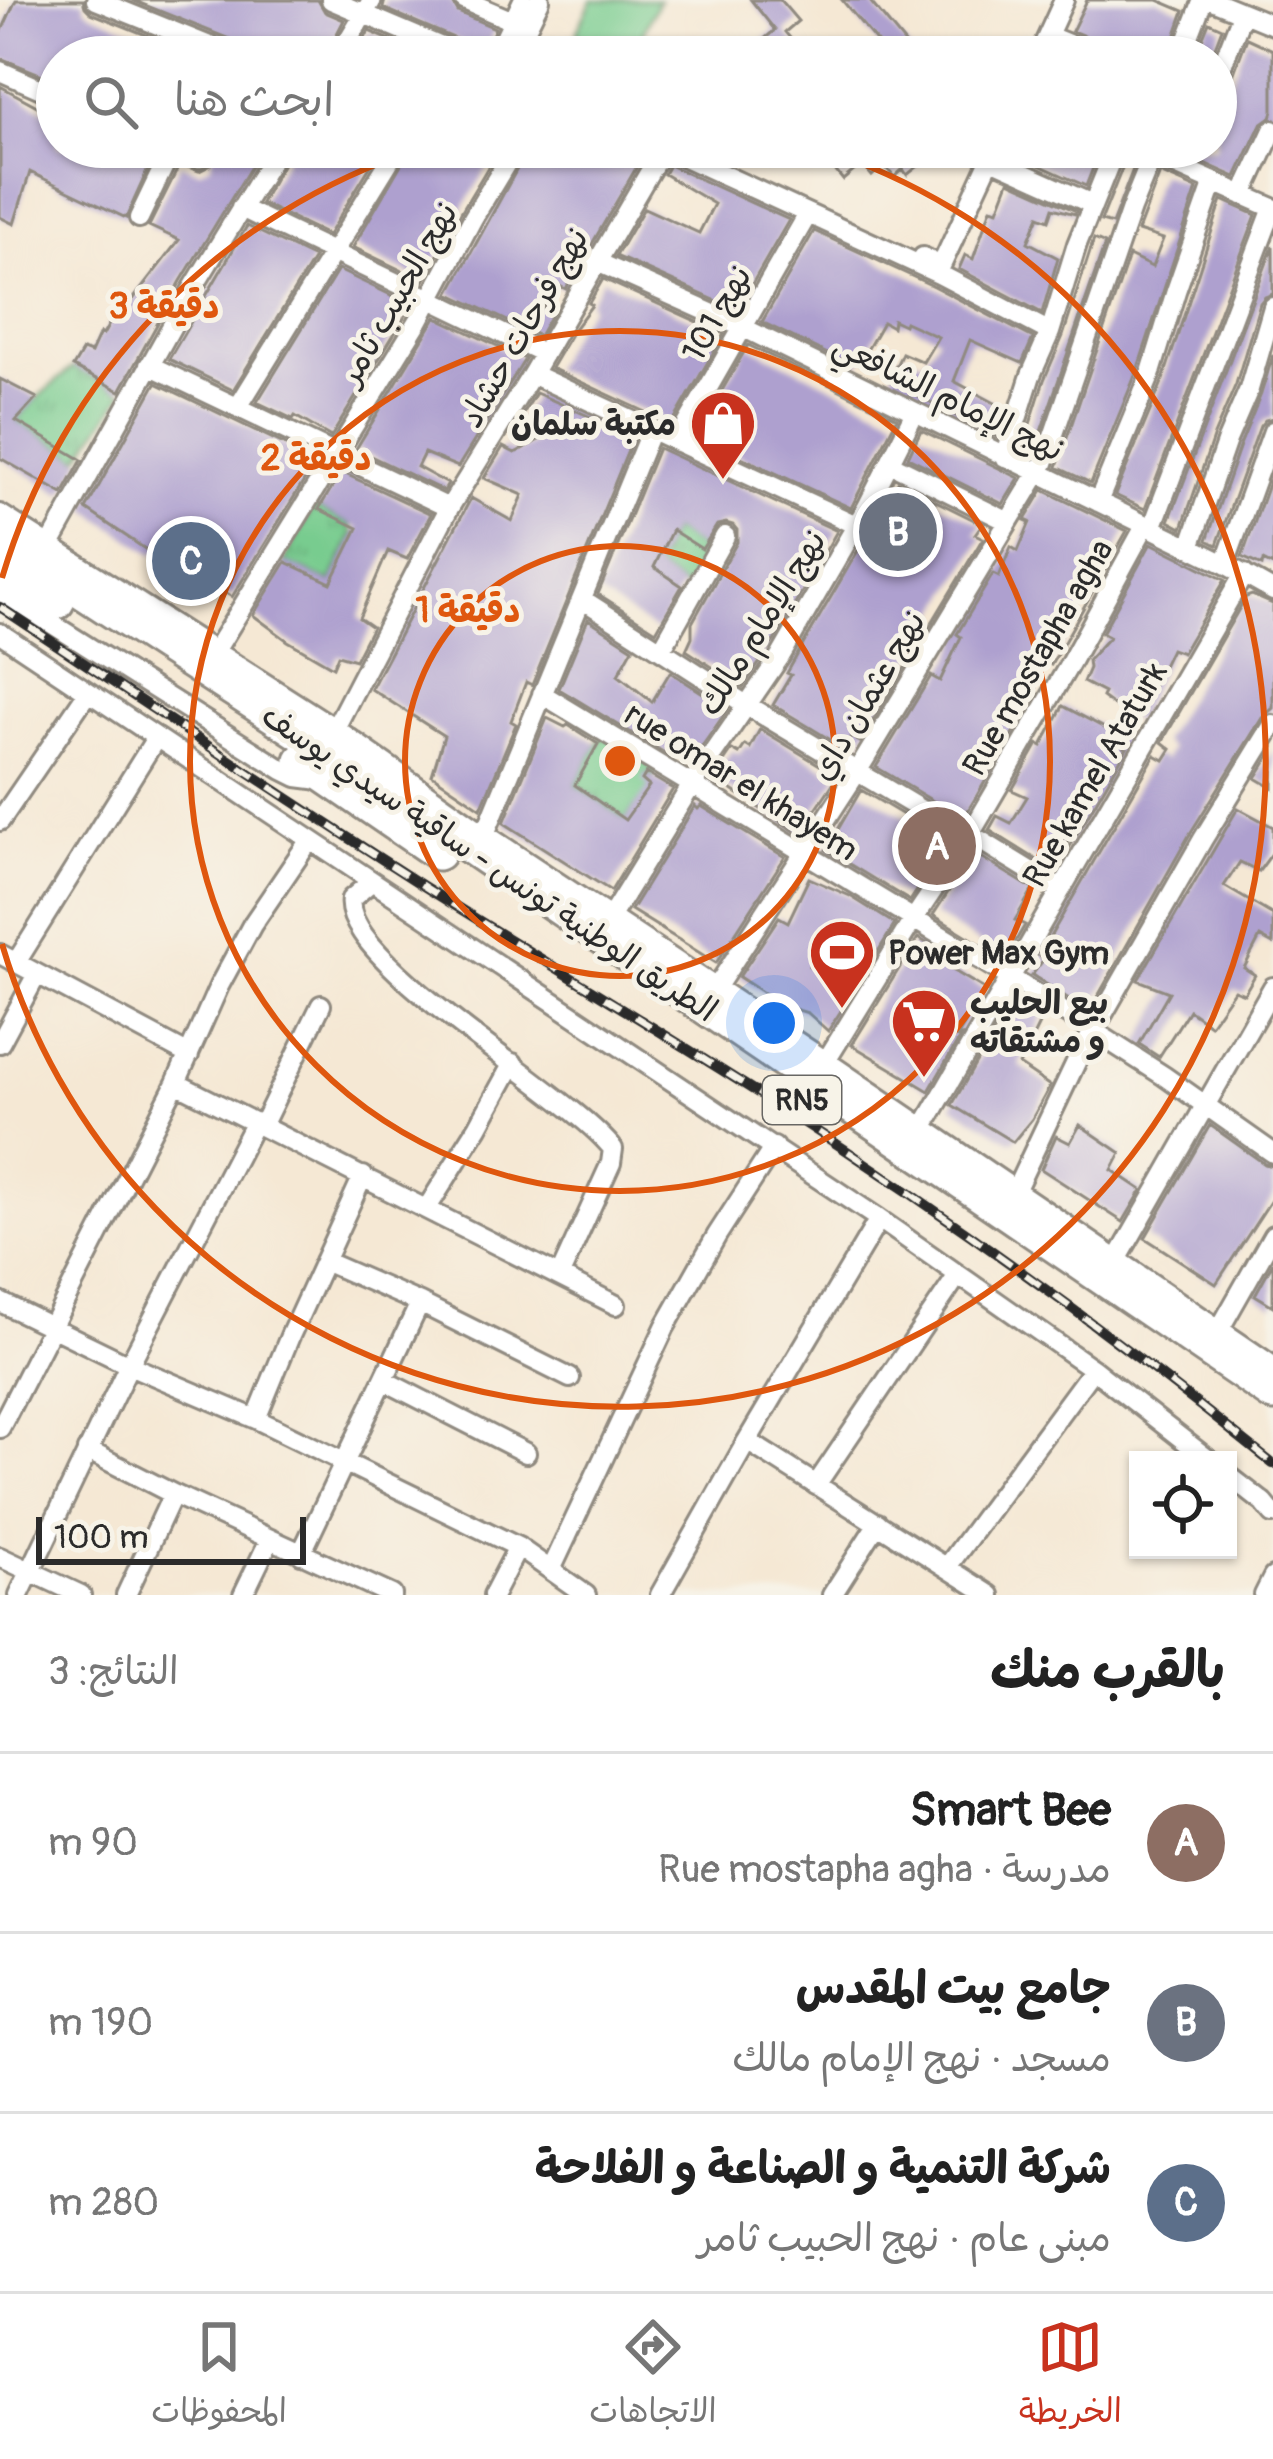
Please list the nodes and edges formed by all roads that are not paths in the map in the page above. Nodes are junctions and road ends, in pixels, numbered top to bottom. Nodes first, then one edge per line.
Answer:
1 (96, 0) edge
2 (331, 0) edge
3 (464, 0) edge
4 (523, 0) edge
5 (540, 0) edge
6 (1065, 0) edge
7 (1202, 0) edge
8 (1212, 0) edge
9 (369, 7) edge
10 (1242, 14) junction
11 (513, 21) junction
12 (1273, 25) edge
13 (185, 36) edge
14 (351, 36) edge
15 (422, 36) edge
16 (506, 36) edge
17 (522, 36) edge
18 (1049, 36) edge
19 (1049, 36) edge
20 (1189, 36) edge
21 (1233, 36) edge
22 (0, 70) edge
23 (36, 86) edge
24 (1273, 130) edge
25 (164, 168) edge
26 (266, 168) edge
27 (385, 168) edge
28 (503, 168) edge
29 (651, 168) edge
30 (709, 168) edge
31 (723, 168) edge
32 (989, 168) edge
33 (989, 168) edge
34 (1027, 168) edge
35 (1107, 168) edge
36 (1139, 168) edge
37 (1181, 168) edge
38 (1214, 182) junction
39 (1244, 195) junction
40 (1092, 204) junction
41 (241, 208) junction
42 (1273, 208) edge
43 (808, 214) junction
44 (139, 218) dead end
45 (333, 252) junction
46 (596, 261) junction
47 (939, 274) junction
48 (431, 298) junction
49 (1273, 307) edge
50 (742, 327) junction
51 (1050, 332) junction
52 (543, 353) junction
53 (149, 365) junction
54 (532, 374) junction
55 (238, 407) junction
56 (915, 412) junction
57 (651, 430) junction
58 (1273, 431) edge
59 (677, 442) junction
60 (339, 454) junction
61 (1005, 457) junction
62 (890, 463) junction
63 (1036, 473) junction
64 (1098, 502) junction
65 (449, 508) junction
66 (0, 514) edge
67 (1007, 521) junction
68 (856, 525) junction
69 (1149, 527) junction
70 (725, 536) dead end
71 (0, 538) edge
72 (50, 544) junction
73 (1190, 547) junction
74 (1225, 564) junction
75 (0, 566) edge
76 (1244, 574) junction
77 (0, 591) edge
78 (1273, 591) edge
79 (581, 599) junction
80 (0, 633) edge
81 (662, 650) junction
82 (215, 651) junction
83 (88, 692) junction
84 (542, 694) junction
85 (748, 706) junction
86 (1273, 725) edge
87 (334, 728) junction
88 (156, 738) junction
89 (292, 740) junction
90 (857, 772) junction
91 (331, 780) junction
92 (0, 782) edge
93 (693, 783) junction
94 (19, 793) junction
95 (0, 821) edge
96 (485, 834) junction
97 (969, 836) junction
98 (310, 841) junction
99 (805, 855) junction
100 (370, 882) junction
101 (1061, 890) junction
102 (610, 918) junction
103 (913, 920) junction
104 (9, 958) edge
105 (37, 974) junction
106 (1010, 978) junction
107 (1273, 987) edge
108 (716, 988) junction
109 (321, 1005) dead end
110 (1092, 1032) junction
111 (0, 1043) edge
112 (189, 1055) junction
113 (826, 1060) junction
114 (513, 1063) junction
115 (176, 1083) junction
116 (1205, 1105) junction
117 (259, 1124) junction
118 (923, 1128) junction
119 (774, 1147) junction
120 (1273, 1153) edge
121 (363, 1176) junction
122 (1015, 1191) junction
123 (427, 1208) junction
124 (879, 1219) junction
125 (1273, 1235) edge
126 (1117, 1260) junction
127 (324, 1261) junction
128 (560, 1275) junction
129 (958, 1275) junction
130 (0, 1302) edge
131 (420, 1303) junction
132 (616, 1305) dead end
133 (51, 1325) junction
134 (1219, 1330) junction
135 (129, 1364) junction
136 (1273, 1366) edge
137 (1093, 1370) junction
138 (570, 1378) dead end
139 (385, 1381) junction
140 (1273, 1394) edge
141 (256, 1419) junction
142 (1273, 1420) edge
143 (0, 1428) edge
144 (747, 1441) junction
145 (87, 1450) junction
146 (1197, 1451) edge
147 (526, 1453) dead end
148 (344, 1461) junction
149 (1237, 1482) edge
150 (816, 1485) junction
151 (173, 1494) junction
152 (1273, 1514) edge
153 (878, 1523) junction
154 (270, 1539) junction
155 (518, 1547) junction
156 (302, 1554) junction
157 (0, 1557) edge
158 (947, 1567) junction
159 (28, 1570) junction
160 (550, 1570) junction
161 (345, 1574) junction
162 (1273, 1577) edge
163 (963, 1588) edge
164 (19, 1595) edge
165 (81, 1595) edge
166 (126, 1595) edge
167 (243, 1595) edge
168 (334, 1595) edge
169 (392, 1595) edge
170 (493, 1595) edge
171 (586, 1595) edge
172 (660, 1595) edge
173 (832, 1595) edge
174 (990, 1595) edge
175 (1264, 1595) edge

1 - 13 street
2 - 9 street
3 - 11 street
4 - 11 street
5 - 17 street
6 - 18 street
6 - 19 street
7 - 20 street
8 - 10 street
9 - 14 street
9 - 15 street
10 - 12 street
10 - 21 street
11 - 16 street
22 - 23 street
24 - 39 street
25 - 44 street
26 - 41 street
27 - 45 street
28 - 48 street, نهج الحبيب ثامر
29 - 46 street, نهج فرحات حشاد
30 - 43 street
31 - 32 street
33 - 47 street
34 - 40 street
35 - 40 street
36 - 63 street, نهج عثمان داي
37 - 38 street
38 - 39 street
38 - 64 street
39 - 42 street
40 - 51 street
41 - 45 street
41 - 53 street
42 - 69 street
43 - 47 street
43 - 50 street, نهج 101
45 - 48 street
45 - 55 street
46 - 50 street, نهج الإمام الشافعي
46 - 52 street, نهج فرحات حشاد
47 - 51 street
48 - 52 street
48 - 60 street, نهج الحبيب ثامر
49 - 73 street
50 - 56 street, نهج الإمام الشافعي
50 - 59 street, نهج 101
51 - 61 street
52 - 54 street, نهج فرحات حشاد
53 - 55 street
53 - 72 street
54 - 57 street
54 - 65 street, نهج فرحات حشاد
55 - 60 street
56 - 61 street, نهج الإمام الشافعي
56 - 62 street, نهج الإمام مالك
57 - 59 street
57 - 79 street
58 - 74 street
59 - 68 street
60 - 65 street
60 - 82 street, نهج الحبيب ثامر
61 - 63 street, نهج الإمام الشافعي
62 - 67 street
62 - 68 street, نهج الإمام مالك
63 - 64 street, نهج الإمام الشافعي
63 - 67 street, نهج عثمان داي
64 - 69 street, نهج الإمام الشافعي
65 - 87 street, نهج فرحات حشاد
66 - 72 street
67 - 90 street, نهج عثمان داي
68 - 85 street, نهج الإمام مالك
69 - 73 street, نهج الإمام الشافعي
69 - 97 street, Rue mostapha agha
70 - 81 street
71 - 89 highway, الطريق الوطنية تونس - ساقية سيدي يوسف / RN5
72 - 82 street
73 - 74 street, نهج الإمام الشافعي
74 - 76 street, نهج الإمام الشافعي
75 - 89 highway, الطريق الوطنية تونس - ساقية سيدي يوسف / RN5
76 - 78 street, نهج الإمام الشافعي
76 - 101 street, Rue kamel Ataturk
77 - 91 street
79 - 81 street
79 - 84 street
80 - 83 street
81 - 85 street
82 - 87 street
83 - 88 street
83 - 94 street
84 - 93 street, rue omar el khayem
84 - 96 street
85 - 90 street
85 - 93 street, نهج الإمام مالك
86 - 110 street
87 - 96 street
88 - 98 street
88 - 104 street
89 - 91 highway, الطريق الوطنية تونس - ساقية سيدي يوسف / RN5
89 - 140 highway, الطريق الوطنية تونس - ساقية سيدي يوسف / RN5
90 - 97 street
90 - 99 street, نهج عثمان داي
91 - 142 highway, الطريق الوطنية تونس - ساقية سيدي يوسف / RN5
92 - 94 street
93 - 99 street, rue omar el khayem
93 - 102 street, نهج الإمام مالك
94 - 95 street
96 - 102 street
97 - 101 street
97 - 103 street, Rue mostapha agha
98 - 100 street
98 - 112 street
99 - 103 street, rue omar el khayem
99 - 108 street, نهج عثمان داي
100 - 114 street
100 - 119 street
101 - 106 street, Rue kamel Ataturk
102 - 108 street
103 - 106 street, rue omar el khayem
103 - 113 street, Rue mostapha agha
104 - 105 street
105 - 111 street
105 - 112 street
106 - 110 street, rue omar el khayem
106 - 118 street, Rue kamel Ataturk
107 - 116 street
108 - 113 street
109 - 117 street
110 - 116 street, rue omar el khayem
110 - 122 street
112 - 115 street
113 - 118 street
114 - 123 street
114 - 128 street
115 - 117 street
115 - 133 street
116 - 120 street, rue omar el khayem
116 - 126 street
117 - 121 street
117 - 135 street
118 - 122 street
119 - 124 street
119 - 160 street
121 - 123 street
121 - 127 street
122 - 126 street
123 - 128 street
124 - 129 street
124 - 144 street
125 - 134 street
126 - 134 street
127 - 131 street
127 - 141 street
128 - 132 street
129 - 137 street
129 - 150 street
130 - 133 street
131 - 138 street
131 - 139 street
133 - 135 street
133 - 143 street
134 - 136 street
135 - 141 street
135 - 145 street
137 - 146 street
137 - 158 street
139 - 147 street
139 - 148 street
141 - 148 street
144 - 150 street
144 - 172 street
145 - 151 street
145 - 159 street
148 - 155 street
148 - 156 street
149 - 152 street
150 - 153 street
151 - 154 street
151 - 166 street
153 - 158 street
153 - 173 street
154 - 156 street
154 - 167 street
155 - 160 street
155 - 170 street
156 - 161 street
157 - 159 street
158 - 163 street
159 - 164 street
159 - 165 street
160 - 171 street
161 - 168 street
161 - 169 street
162 - 175 street
163 - 174 street

